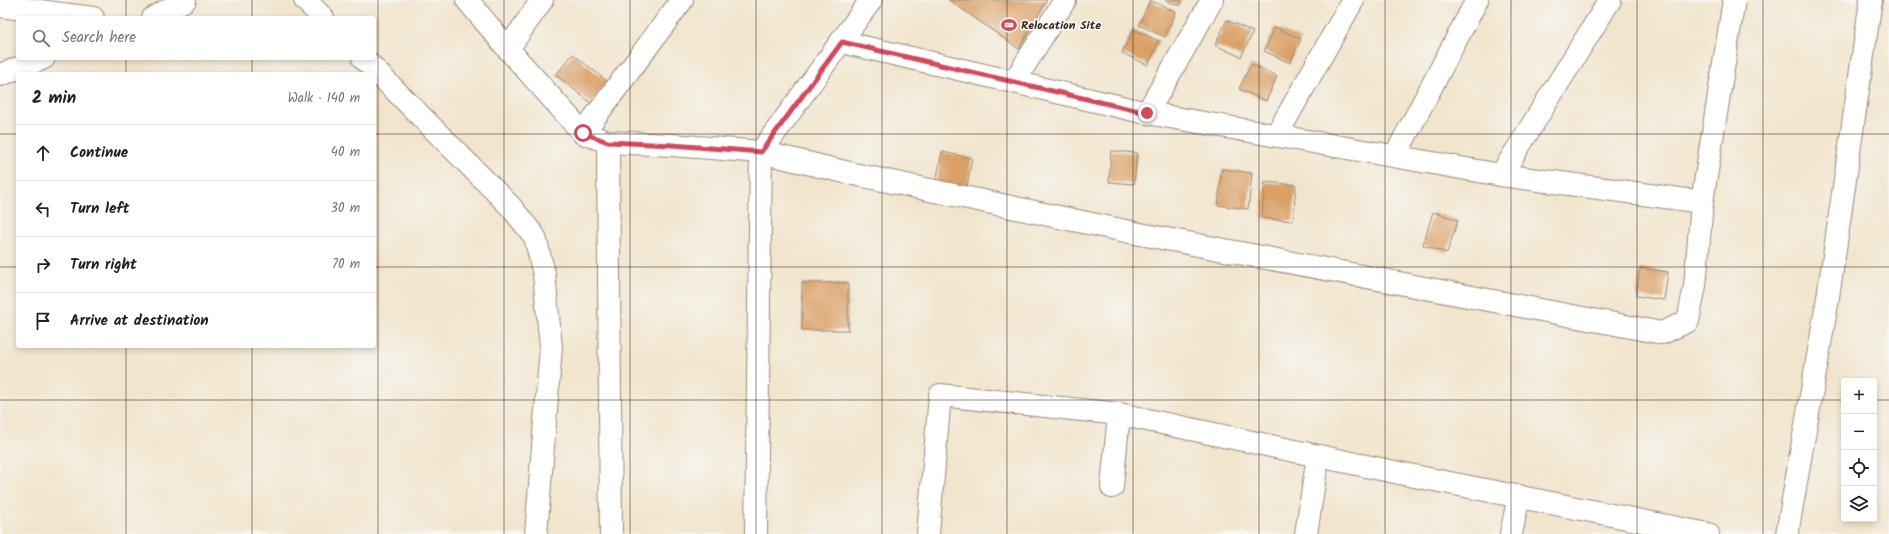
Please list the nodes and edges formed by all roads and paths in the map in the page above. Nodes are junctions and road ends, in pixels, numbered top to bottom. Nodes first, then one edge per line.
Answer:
1 (185, 0) edge
2 (305, 0) edge
3 (467, 0) edge
4 (542, 0) edge
5 (682, 0) edge
6 (871, 0) edge
7 (1065, 0) edge
8 (1212, 0) edge
9 (1353, 0) edge
10 (1476, 0) edge
11 (1610, 0) edge
12 (1734, 0) edge
13 (1871, 0) edge
14 (0, 6) edge
15 (78, 16) edge
16 (157, 16) edge
17 (321, 16) edge
18 (842, 42) junction
19 (508, 49) junction
20 (39, 60) edge
21 (365, 60) edge
22 (0, 75) edge
23 (1014, 82) junction
24 (1147, 113) junction
25 (583, 133) junction
26 (1276, 136) junction
27 (608, 142) junction
28 (761, 152) junction
29 (1395, 156) junction
30 (1501, 175) junction
31 (1702, 202) junction
32 (1119, 414) junction
33 (1318, 456) junction
34 (1112, 487) dead end
35 (1519, 496) junction
36 (536, 534) edge
37 (611, 534) edge
38 (756, 534) edge
39 (928, 534) edge
40 (1306, 534) edge
41 (1511, 534) edge
42 (1708, 534) edge
43 (1787, 534) edge

1 - 16 street
2 - 17 street
3 - 19 street
4 - 19 street
5 - 25 street
6 - 18 street
7 - 23 street
8 - 24 street
9 - 26 street
10 - 29 street
11 - 30 street
12 - 31 street
13 - 43 street
14 - 15 street
18 - 23 street
18 - 28 street
19 - 25 street
20 - 22 street
21 - 36 street
23 - 24 street
24 - 26 street
25 - 27 street
26 - 29 street
27 - 28 street
27 - 37 street
28 - 31 street
28 - 38 street
29 - 30 street
30 - 31 street
32 - 33 street
32 - 34 street
32 - 39 street
33 - 35 street
33 - 40 street
35 - 41 street
35 - 42 street

